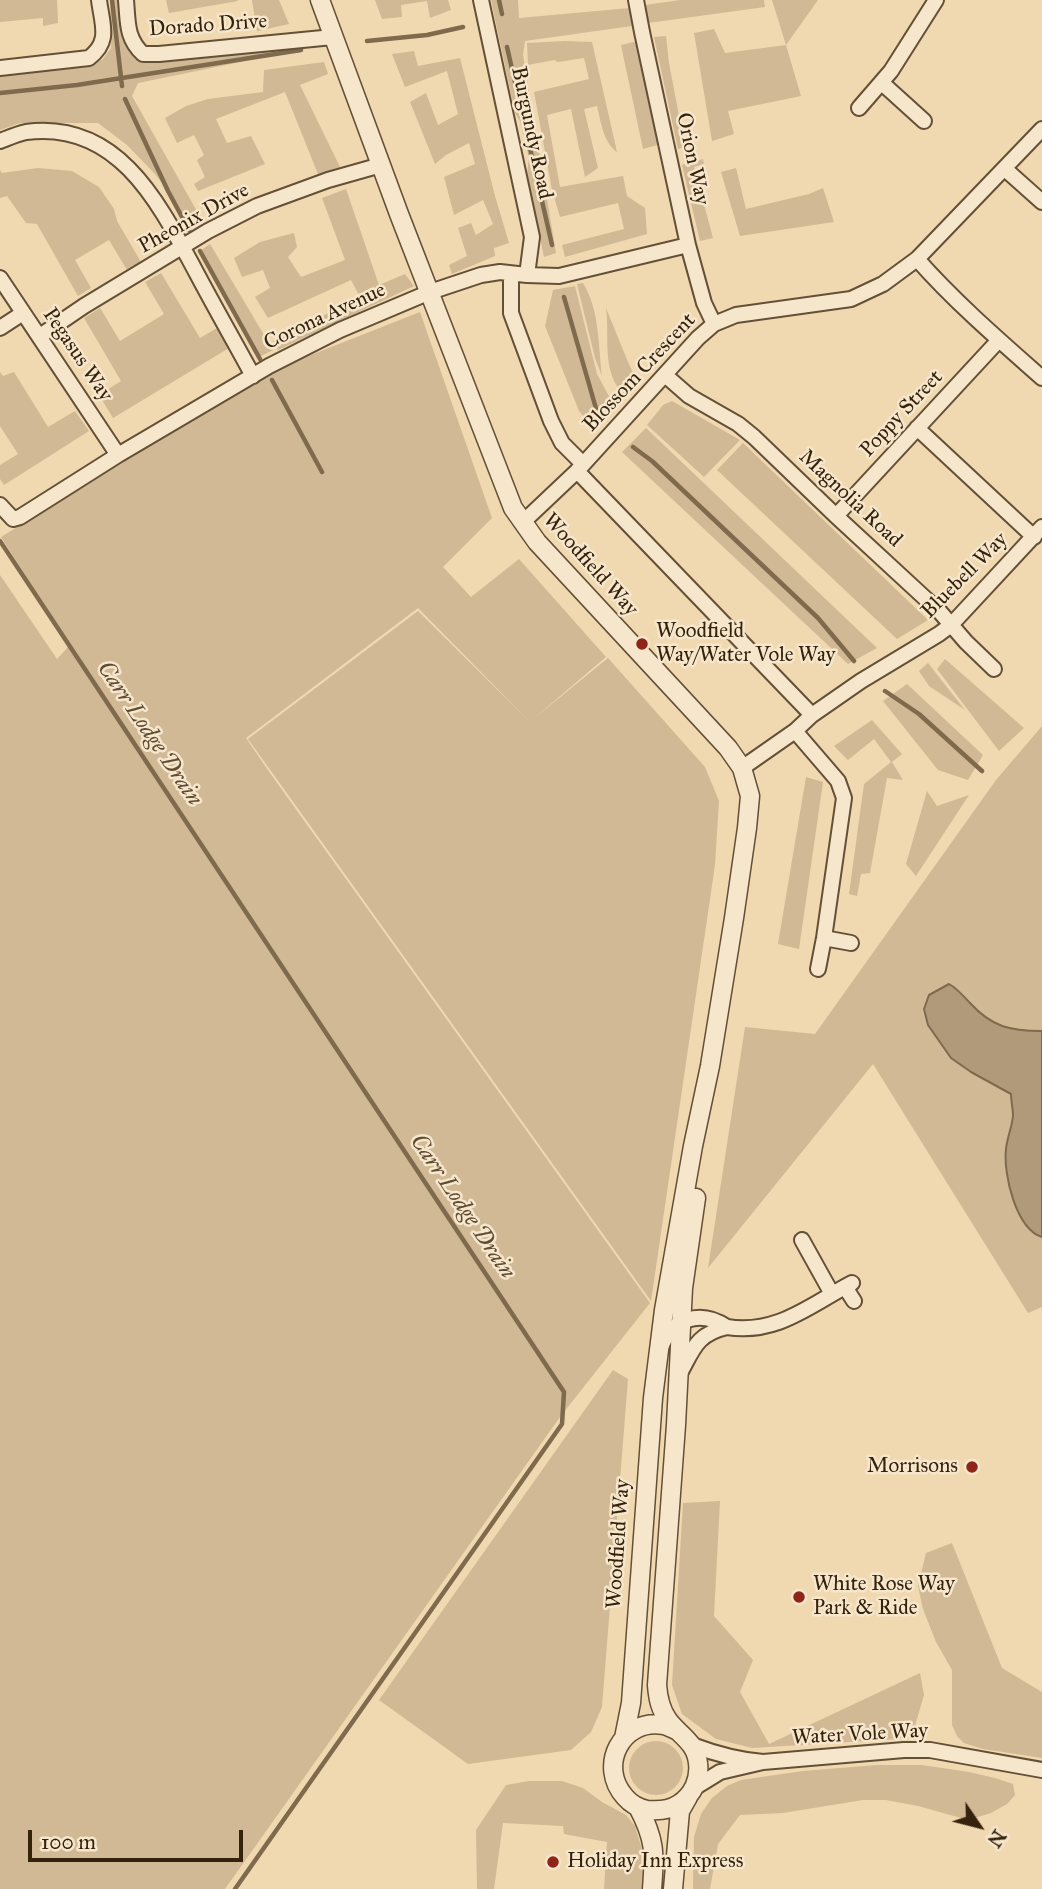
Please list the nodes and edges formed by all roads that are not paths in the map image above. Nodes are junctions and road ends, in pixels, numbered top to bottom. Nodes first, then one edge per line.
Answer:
1 (99, 0) edge
2 (127, 0) edge
3 (320, 0) edge
4 (481, 0) edge
5 (636, 0) edge
6 (936, 0) edge
7 (333, 37) junction
8 (0, 68) edge
9 (882, 83) junction
10 (859, 108) dead end
11 (924, 121) dead end
12 (1042, 129) edge
13 (0, 141) edge
14 (381, 165) junction
15 (1005, 169) junction
16 (1042, 202) edge
17 (688, 245) junction
18 (182, 247) junction
19 (917, 259) junction
20 (511, 274) junction
21 (527, 275) junction
22 (0, 278) edge
23 (430, 292) junction
24 (23, 313) junction
25 (714, 324) junction
26 (0, 328) edge
27 (40, 336) junction
28 (999, 340) junction
29 (665, 375) junction
30 (253, 376) junction
31 (1042, 378) edge
32 (917, 428) junction
33 (118, 455) junction
34 (580, 468) junction
35 (0, 505) edge
36 (836, 516) junction
37 (522, 523) junction
38 (1038, 532) edge
39 (951, 625) junction
40 (994, 669) dead end
41 (812, 715) junction
42 (795, 731) junction
43 (741, 768) junction
44 (824, 938) junction
45 (851, 943) dead end
46 (818, 968) dead end
47 (710, 1066) junction
48 (802, 1240) dead end
49 (843, 1288) junction
50 (854, 1301) dead end
51 (681, 1322) junction
52 (727, 1327) junction
53 (659, 1354) junction
54 (679, 1376) junction
55 (678, 1731) junction
56 (624, 1738) junction
57 (692, 1745) junction
58 (763, 1762) junction
59 (1042, 1770) edge
60 (691, 1792) junction
61 (638, 1807) junction
62 (652, 1889) edge
63 (673, 1889) edge

1 - 8 street
2 - 7 street, Dorado Drive
3 - 7 street, Woodfield Way
4 - 21 street, Burgundy Road
5 - 17 street, Orion Way
6 - 9 street
7 - 14 street, Woodfield Way
9 - 10 street
9 - 11 street
12 - 15 street, Blossom Crescent
13 - 18 street
14 - 18 street, Pheonix Drive
14 - 23 street, Woodfield Way
15 - 16 street
15 - 19 street, Blossom Crescent
17 - 21 street, Corona Avenue
17 - 25 street, Orion Way
18 - 27 street, Pheonix Drive
18 - 30 street
19 - 25 street, Blossom Crescent
19 - 28 street
20 - 21 street, Corona Avenue
20 - 23 street, Corona Avenue
20 - 34 street
22 - 24 street, Pegasus Way
23 - 30 street, Corona Avenue
23 - 37 street, Woodfield Way
24 - 26 street
24 - 27 street, Pegasus Way
25 - 29 street, Blossom Crescent
27 - 33 street, Pegasus Way
28 - 31 street
28 - 32 street, Poppy Street
29 - 34 street, Blossom Crescent
29 - 36 street, Magnolia Road
30 - 33 street, Corona Avenue
32 - 36 street, Poppy Street
32 - 38 street
33 - 35 street, Corona Avenue
34 - 37 street, Blossom Crescent
34 - 41 street
36 - 39 street, Magnolia Road
37 - 43 street, Woodfield Way
38 - 39 street, Bluebell Way
39 - 40 street, Magnolia Road
39 - 41 street, Bluebell Way
41 - 42 street, Bluebell Way
42 - 43 street, Bluebell Way
42 - 44 street
43 - 47 street, Woodfield Way
44 - 45 street
44 - 46 street
47 - 51 street, Woodfield Way
47 - 53 street, Woodfield Way
48 - 49 street
49 - 50 street
49 - 52 street, Woodfield Way
51 - 52 street, Woodfield Way
51 - 53 street, Woodfield Way
51 - 54 street, Woodfield Way
52 - 54 street, Woodfield Way
53 - 56 street, Woodfield Way
54 - 55 street, Woodfield Way
55 - 56 street
55 - 57 street
56 - 61 street
57 - 58 street, Water Vole Way
57 - 60 street
58 - 59 street, Water Vole Way
58 - 60 street, Water Vole Way
60 - 61 street
60 - 63 street
61 - 62 street

